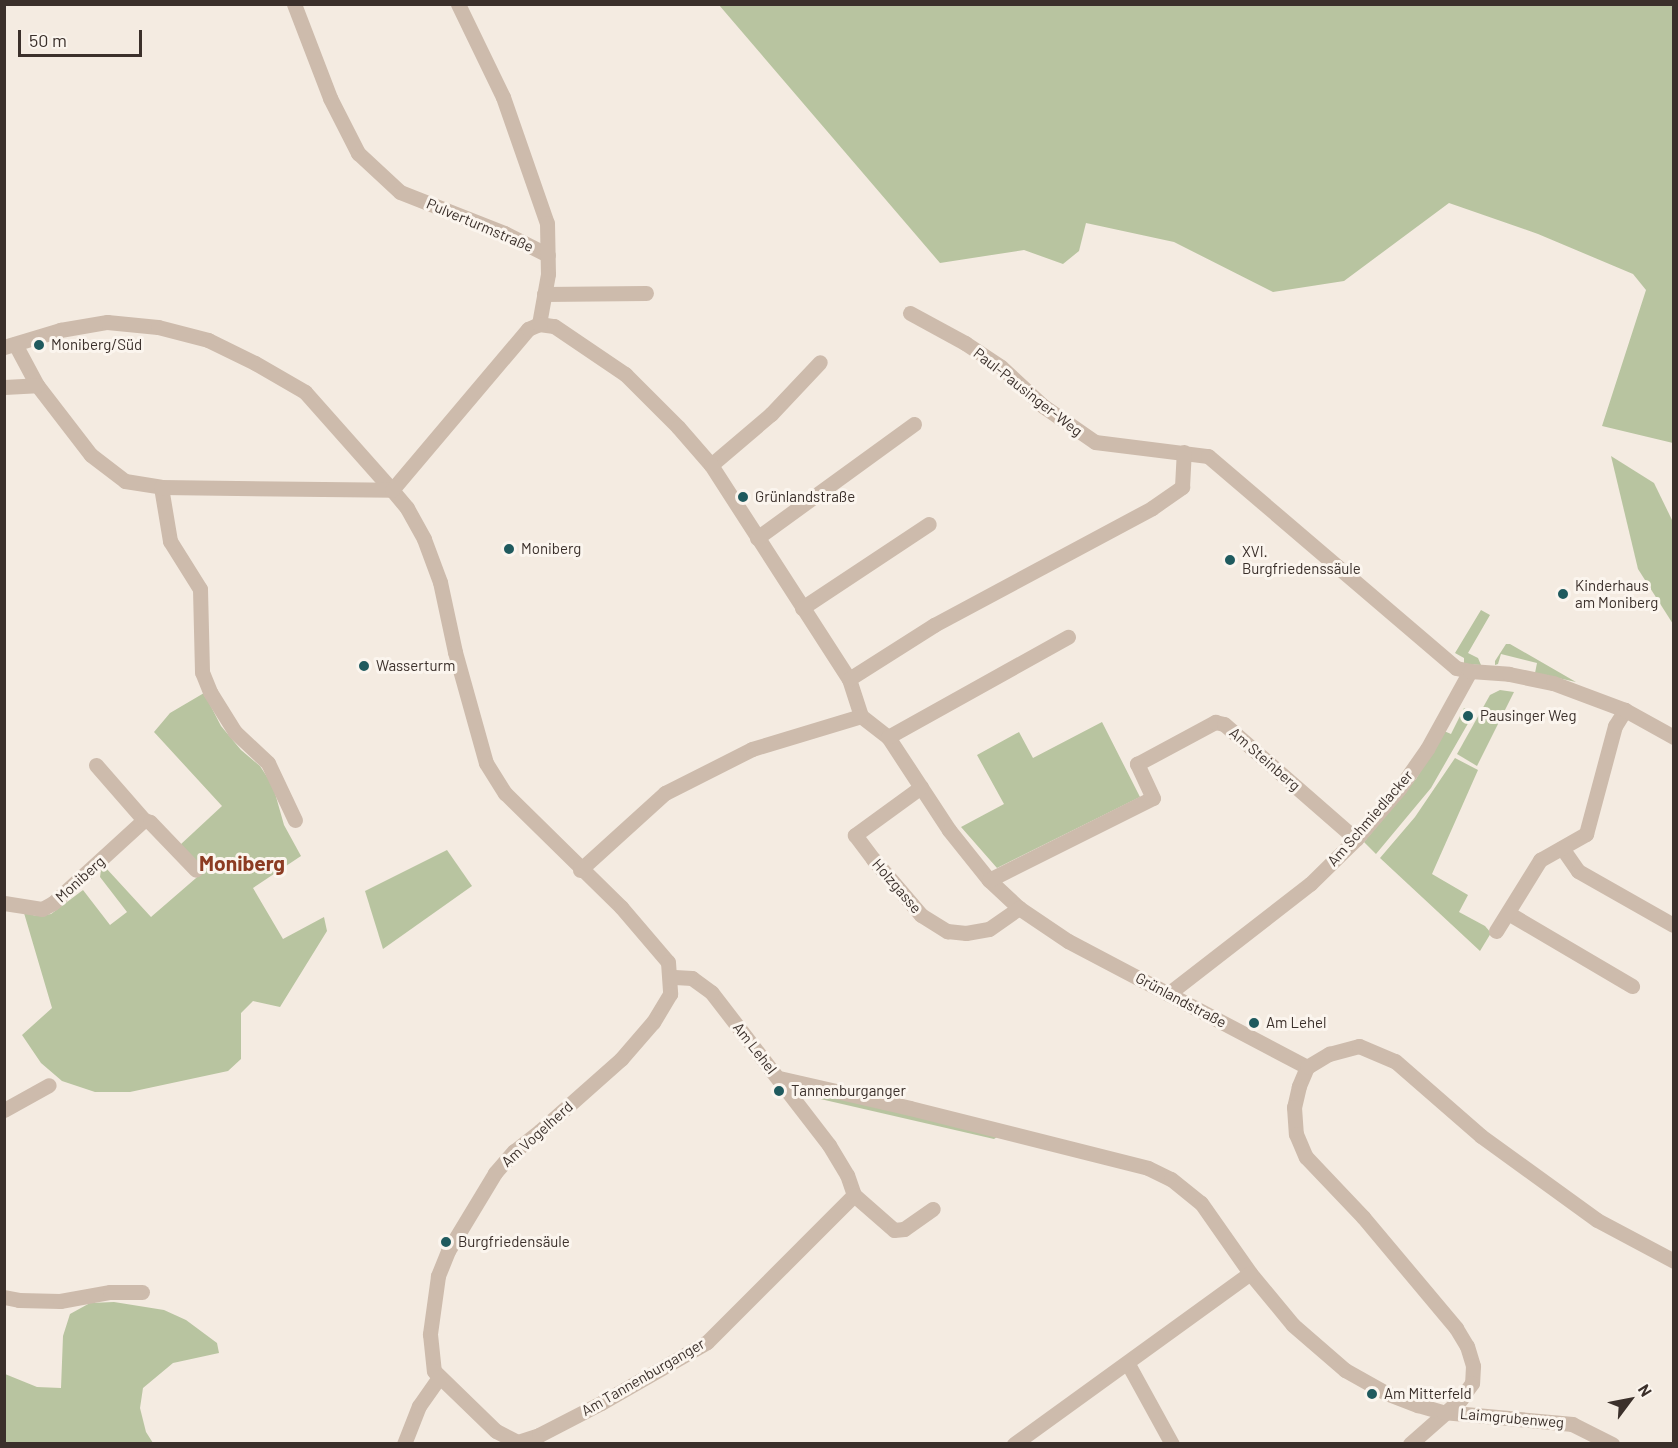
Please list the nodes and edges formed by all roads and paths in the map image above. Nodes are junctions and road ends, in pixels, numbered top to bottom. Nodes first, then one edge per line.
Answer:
1 (294, 4) edge
2 (458, 4) edge
3 (548, 255) junction
4 (646, 293) dead end
5 (544, 294) junction
6 (910, 313) dead end
7 (539, 324) junction
8 (10, 345) edge
9 (820, 362) dead end
10 (38, 385) junction
11 (4, 387) edge
12 (914, 424) dead end
13 (1184, 452) junction
14 (711, 465) junction
15 (161, 487) junction
16 (392, 490) junction
17 (929, 524) dead end
18 (757, 538) junction
19 (802, 609) junction
20 (1068, 638) dead end
21 (1470, 671) junction
22 (849, 679) junction
23 (1625, 710) junction
24 (861, 716) junction
25 (1674, 736) edge
26 (888, 737) junction
27 (96, 765) dead end
28 (921, 787) junction
29 (144, 820) junction
30 (295, 820) dead end
31 (1356, 839) junction
32 (1562, 848) junction
33 (196, 870) dead end
34 (580, 870) junction
35 (989, 880) junction
36 (4, 903) edge
37 (1019, 909) junction
38 (1508, 913) junction
39 (1673, 925) edge
40 (1496, 931) dead end
41 (670, 976) junction
42 (1632, 986) dead end
43 (1168, 994) junction
44 (1307, 1067) junction
45 (779, 1078) junction
46 (49, 1085) dead end
47 (4, 1110) edge
48 (854, 1195) junction
49 (933, 1209) dead end
50 (1674, 1261) edge
51 (1250, 1273) junction
52 (142, 1292) dead end
53 (4, 1297) edge
54 (1128, 1364) junction
55 (439, 1377) junction
56 (1443, 1412) junction
57 (404, 1443) edge
58 (1014, 1443) edge
59 (1172, 1443) edge
60 (1410, 1443) edge
61 (1612, 1443) edge

1 - 3 street, Pulverturmstraße
2 - 3 street, Pulverturmstraße
3 - 5 street
4 - 5 street
5 - 7 street
6 - 13 street, Paul-Pausinger-Weg
7 - 14 street
7 - 16 street
8 - 10 street
8 - 16 street
9 - 14 street
10 - 11 street
10 - 15 street
12 - 18 street
13 - 21 street, Paul-Pausinger-Weg
13 - 22 street
14 - 18 street
15 - 16 street
15 - 30 street
16 - 34 street
17 - 19 street
18 - 19 street
19 - 22 street
20 - 26 street
21 - 23 street
21 - 31 street, Am Schmiedlacker
22 - 24 street
23 - 25 street
23 - 32 street
24 - 26 street, Grünlandstraße
24 - 34 street
26 - 28 street, Grünlandstraße
27 - 29 street
28 - 35 street, Grünlandstraße
28 - 37 street, Holzgasse
29 - 33 street
29 - 36 street, Moniberg
31 - 35 street, Am Steinberg
31 - 43 street, Am Schmiedlacker
32 - 38 street
32 - 39 street
34 - 41 street
35 - 37 street, Grünlandstraße
37 - 43 street, Grünlandstraße
38 - 40 street
38 - 42 street
41 - 45 street, Am Lehel
41 - 55 street, Am Vogelherd
43 - 44 street, Grünlandstraße
44 - 50 street
44 - 56 street
45 - 48 street
45 - 51 street, Am Lehel
46 - 47 street
48 - 49 street
48 - 55 street, Am Tannenburganger
51 - 54 street
51 - 56 street, Am Lehel
52 - 53 street
54 - 58 street
54 - 59 street
55 - 57 street
56 - 60 street
56 - 61 street, Laimgrubenweg

